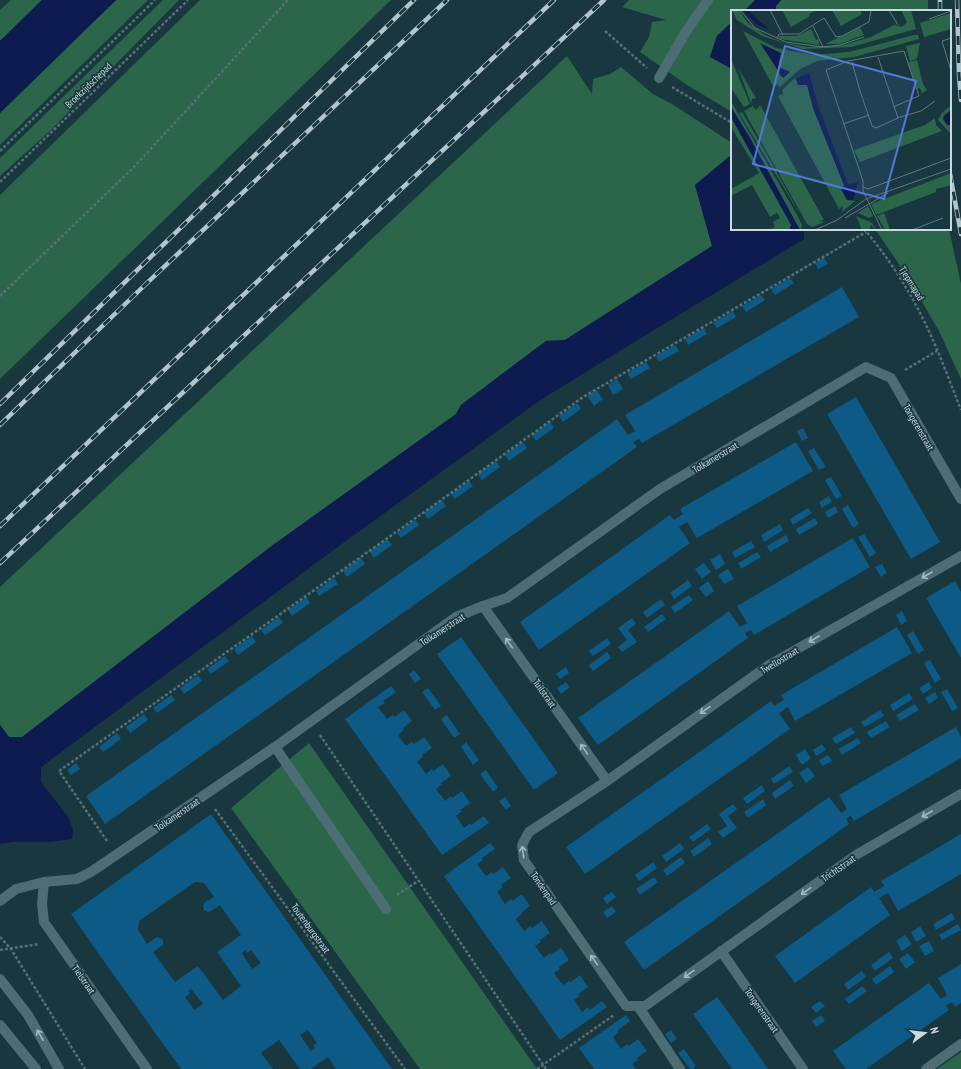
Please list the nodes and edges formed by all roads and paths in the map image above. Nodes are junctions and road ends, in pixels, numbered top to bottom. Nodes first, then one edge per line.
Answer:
1 (155, 0) edge
2 (188, 0) edge
3 (288, 0) edge
4 (708, 0) edge
5 (659, 78) dead end
6 (0, 151) edge
7 (0, 182) edge
8 (866, 232) joint
9 (0, 296) edge
10 (937, 351) junction
11 (891, 378) junction
12 (961, 410) edge
13 (961, 499) edge
14 (961, 556) edge
15 (483, 606) junction
16 (311, 722) junction
17 (275, 747) junction
18 (607, 781) junction
19 (961, 794) edge
20 (205, 796) junction
21 (117, 854) junction
22 (418, 881) junction
23 (44, 882) junction
24 (0, 901) edge
25 (385, 906) joint
26 (0, 937) edge
27 (57, 941) junction
28 (11, 949) junction
29 (0, 950) edge
30 (721, 951) junction
31 (0, 979) edge
32 (626, 1006) junction
33 (638, 1006) junction
34 (0, 1025) edge
35 (961, 1044) edge
36 (543, 1065) junction
37 (36, 1069) edge
38 (59, 1069) edge
39 (85, 1069) edge
40 (147, 1069) edge
41 (405, 1069) edge
42 (537, 1069) edge
43 (546, 1069) edge
44 (680, 1069) edge
45 (803, 1069) edge
46 (926, 1069) edge

1 - 6 path
2 - 7 path, Broekzijdschepad
3 - 9 path
4 - 5 street
8 - 10 path, Tjepmapad
8 - 21 path
10 - 11 path
10 - 12 path, Tjepmapad
11 - 13 street, Tongerenstraat
11 - 15 street, Tolkamerstraat
14 -> 18 street, Twellostraat
15 - 16 street, Tolkamerstraat
18 -> 15 street, Tuilstraat
16 - 17 street, Tolkamerstraat
16 - 22 path
17 - 20 street, Tolkamerstraat
17 - 25 street
32 -> 18 street, Tondenpad
19 -> 30 street, Trichtstraat
20 - 21 street, Tolkamerstraat
20 - 41 path, Toutenburgstraat
21 - 23 street, Tolkamerstraat
22 - 25 path
22 - 36 path
23 - 24 street, Tolkamerstraat
23 - 27 street, Tielstraat
26 - 28 path
27 - 28 path
27 - 40 street, Tielstraat
28 - 29 path
28 - 39 path
30 -> 33 street
30 - 45 street, Tongerenstraat
38 -> 31 street
32 - 33 street
32 - 36 path
33 - 44 street
34 - 37 street
35 - 46 street
36 - 42 path
36 - 43 path

